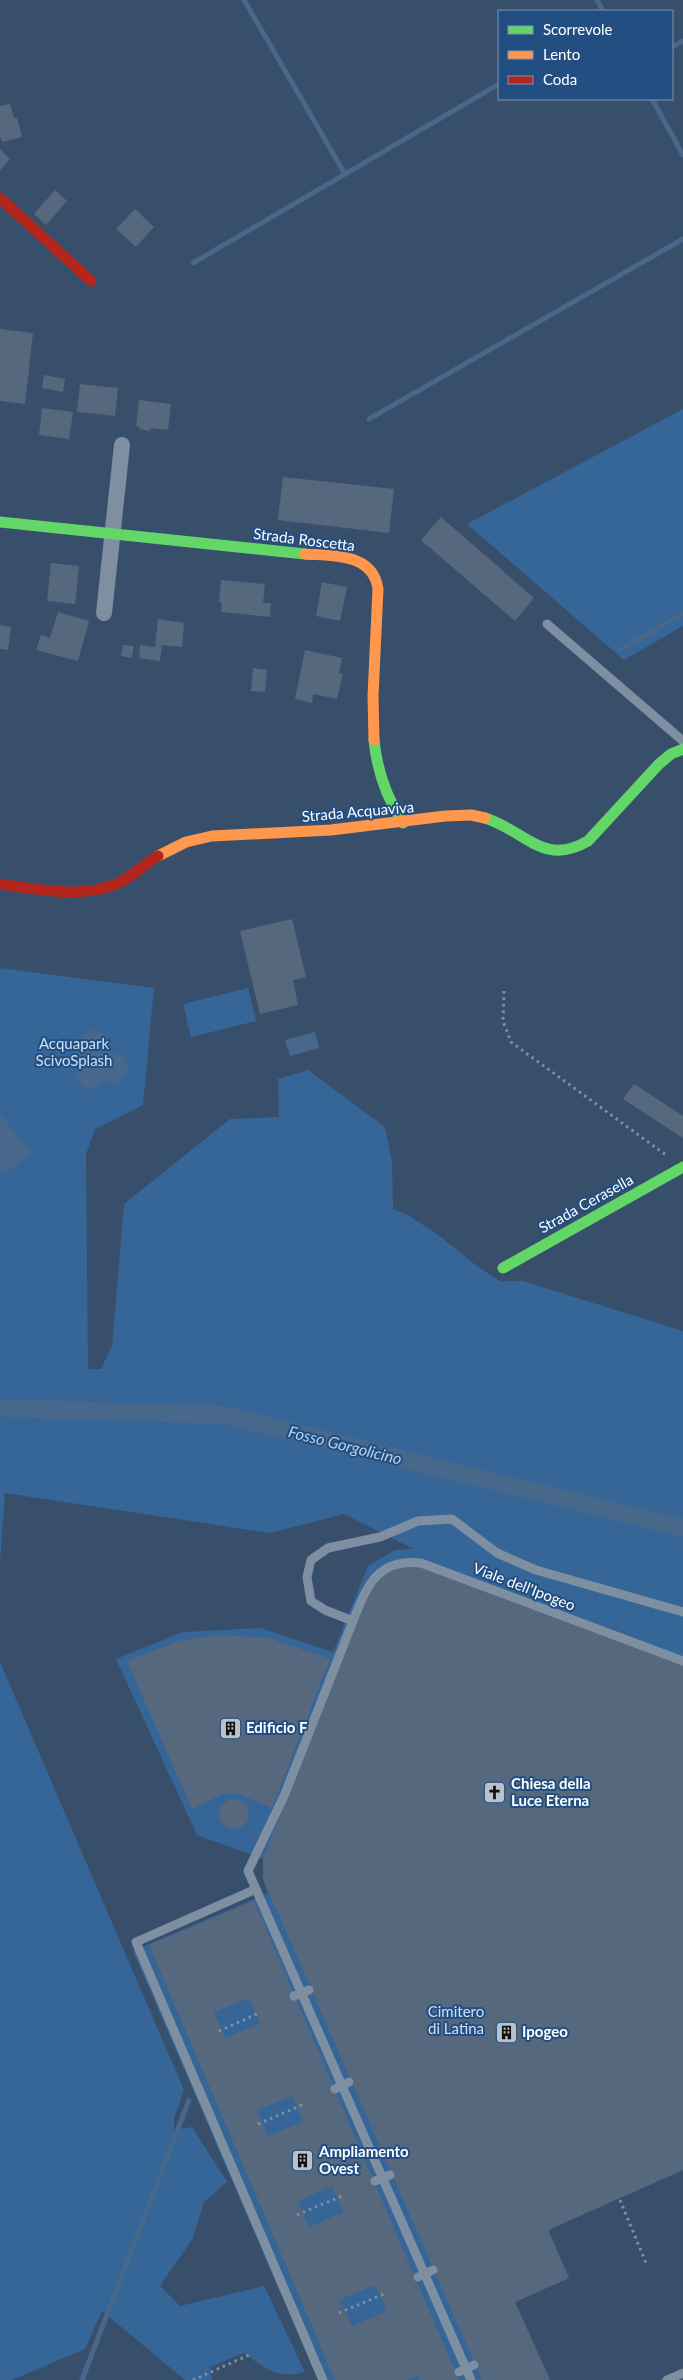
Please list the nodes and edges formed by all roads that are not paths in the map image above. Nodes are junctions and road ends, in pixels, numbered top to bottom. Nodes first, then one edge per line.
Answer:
1 (0, 198) edge
2 (92, 281) dead end
3 (122, 444) dead end
4 (0, 522) edge
5 (112, 534) junction
6 (104, 613) dead end
7 (547, 624) dead end
8 (683, 741) edge
9 (683, 749) edge
10 (403, 823) junction
11 (0, 884) edge
12 (683, 1167) edge
13 (503, 1268) dead end
14 (683, 1612) edge
15 (353, 1620) junction
16 (683, 1661) edge
17 (256, 1889) junction
18 (683, 2373) edge
19 (323, 2380) edge
20 (471, 2380) edge
21 (667, 2380) edge

1 - 2 street
3 - 5 street
4 - 5 street, Strada Roscetta
5 - 6 street
5 - 10 street, Strada Roscetta
7 - 8 lane
9 - 10 street, Strada Acquaviva
10 - 11 street, Strada Acquaviva
12 - 13 street, Strada Cerasella
14 - 15 lane
15 - 16 lane, Viale dell'Ipogeo
15 - 17 lane, Viale dell'Ipogeo
17 - 19 lane
17 - 20 lane, Viale dell'Ipogeo
18 - 21 lane

